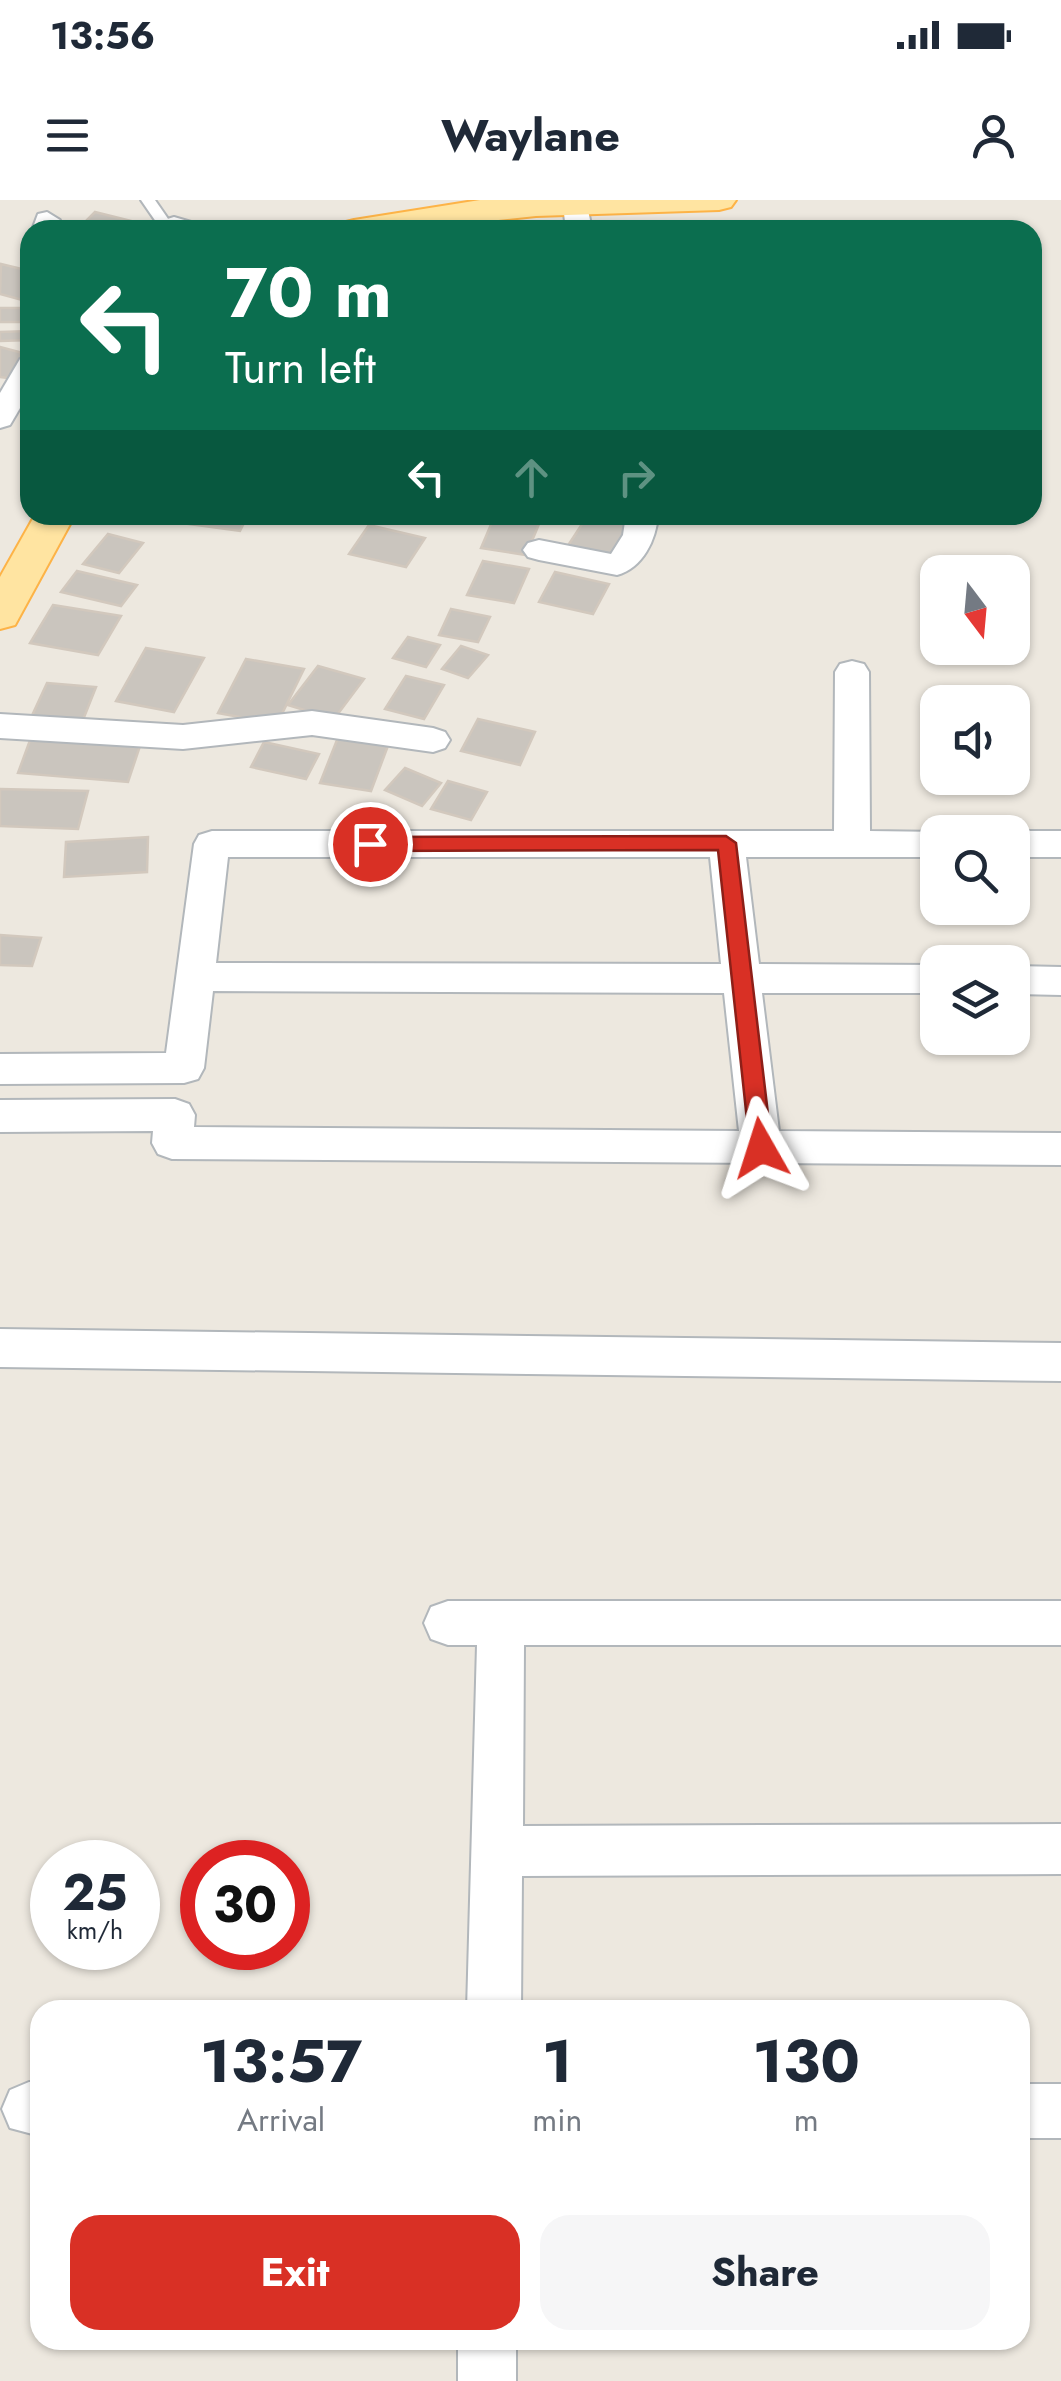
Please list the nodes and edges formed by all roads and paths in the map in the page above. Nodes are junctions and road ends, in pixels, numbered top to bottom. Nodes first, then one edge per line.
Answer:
1 (148, 200) edge
2 (720, 200) edge
3 (578, 218) edge
4 (167, 220) edge
5 (500, 220) edge
6 (20, 395) edge
7 (7, 432) edge
8 (49, 525) edge
9 (640, 525) edge
10 (539, 550) dead end
11 (0, 615) edge
12 (852, 672) dead end
13 (0, 726) edge
14 (434, 740) dead end
15 (726, 843) junction
16 (852, 844) junction
17 (920, 844) edge
18 (1030, 844) edge
19 (1061, 844) edge
20 (195, 976) junction
21 (742, 976) junction
22 (920, 979) edge
23 (1030, 980) edge
24 (1061, 981) edge
25 (184, 1068) junction
26 (0, 1069) edge
27 (175, 1115) junction
28 (0, 1116) edge
29 (761, 1148) junction
30 (1061, 1149) edge
31 (0, 1348) edge
32 (1061, 1362) edge
33 (1061, 1622) edge
34 (448, 1623) dead end
35 (501, 1623) junction
36 (1061, 1849) edge
37 (497, 1851) junction
38 (494, 2000) edge
39 (1030, 2111) edge
40 (1061, 2111) edge
41 (488, 2350) edge
42 (486, 2381) edge

1 - 4 lane
2 - 3 main road
3 - 5 main road
6 - 7 street
8 - 11 main road
9 - 10 street
12 - 16 street
13 - 14 street
15 - 16 street
15 - 20 street
15 - 21 street
16 - 17 street
18 - 19 street
20 - 21 street
20 - 25 street
21 - 22 street
21 - 29 street
23 - 24 street
25 - 26 street
25 - 27 street
27 - 28 street
27 - 29 street
29 - 30 street
31 - 32 street
33 - 35 street
34 - 35 street
35 - 37 street
36 - 37 street
37 - 38 street
39 - 40 street
41 - 42 street

